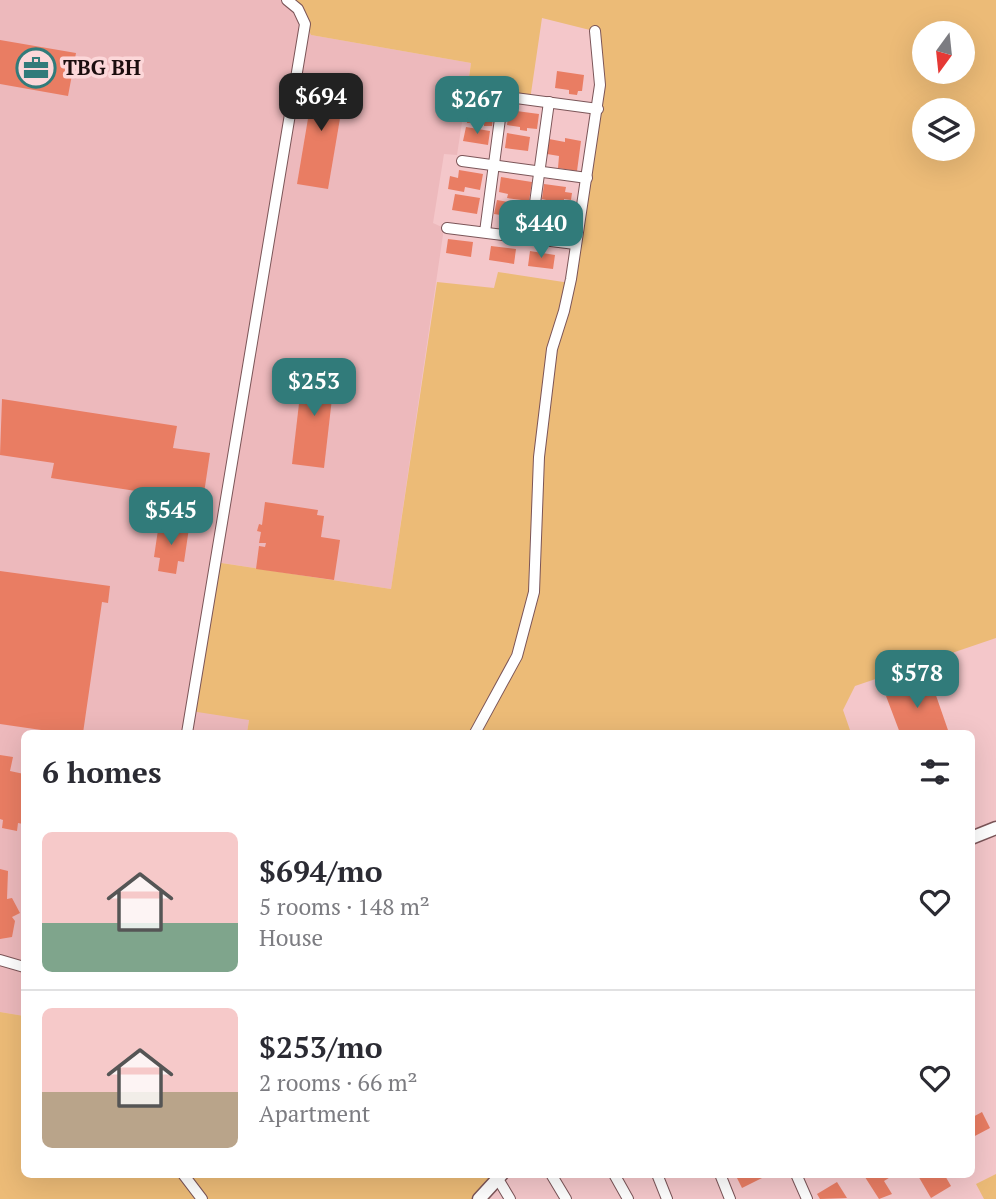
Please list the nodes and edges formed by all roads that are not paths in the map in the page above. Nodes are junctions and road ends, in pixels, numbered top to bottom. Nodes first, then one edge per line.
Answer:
1 (287, 0) edge
2 (594, 31) dead end
3 (471, 92) dead end
4 (503, 96) junction
5 (549, 102) junction
6 (597, 109) junction
7 (462, 161) dead end
8 (495, 165) junction
9 (540, 172) junction
10 (587, 178) junction
11 (447, 228) dead end
12 (485, 232) junction
13 (530, 239) junction
14 (575, 244) junction
15 (187, 730) edge
16 (477, 730) edge
17 (0, 960) edge
18 (21, 966) edge
19 (186, 1178) edge
20 (499, 1178) edge
21 (500, 1178) edge
22 (553, 1178) edge
23 (616, 1178) edge
24 (659, 1178) edge
25 (722, 1178) edge
26 (798, 1178) edge
27 (202, 1199) edge
28 (479, 1199) edge
29 (510, 1199) edge
30 (566, 1199) edge
31 (628, 1199) edge
32 (667, 1199) edge
33 (730, 1199) edge
34 (807, 1199) edge

1 - 15 street
2 - 6 street
3 - 4 street
4 - 5 street
4 - 8 street
5 - 6 street
5 - 9 street
6 - 10 street
7 - 8 street
8 - 9 street
8 - 12 street
9 - 10 street
9 - 13 street
10 - 14 street
11 - 12 street
12 - 13 street
13 - 14 street
14 - 16 street
17 - 18 street
19 - 27 street
20 - 28 street
21 - 29 street
22 - 30 street
23 - 31 street
24 - 32 street
25 - 33 street
26 - 34 street

